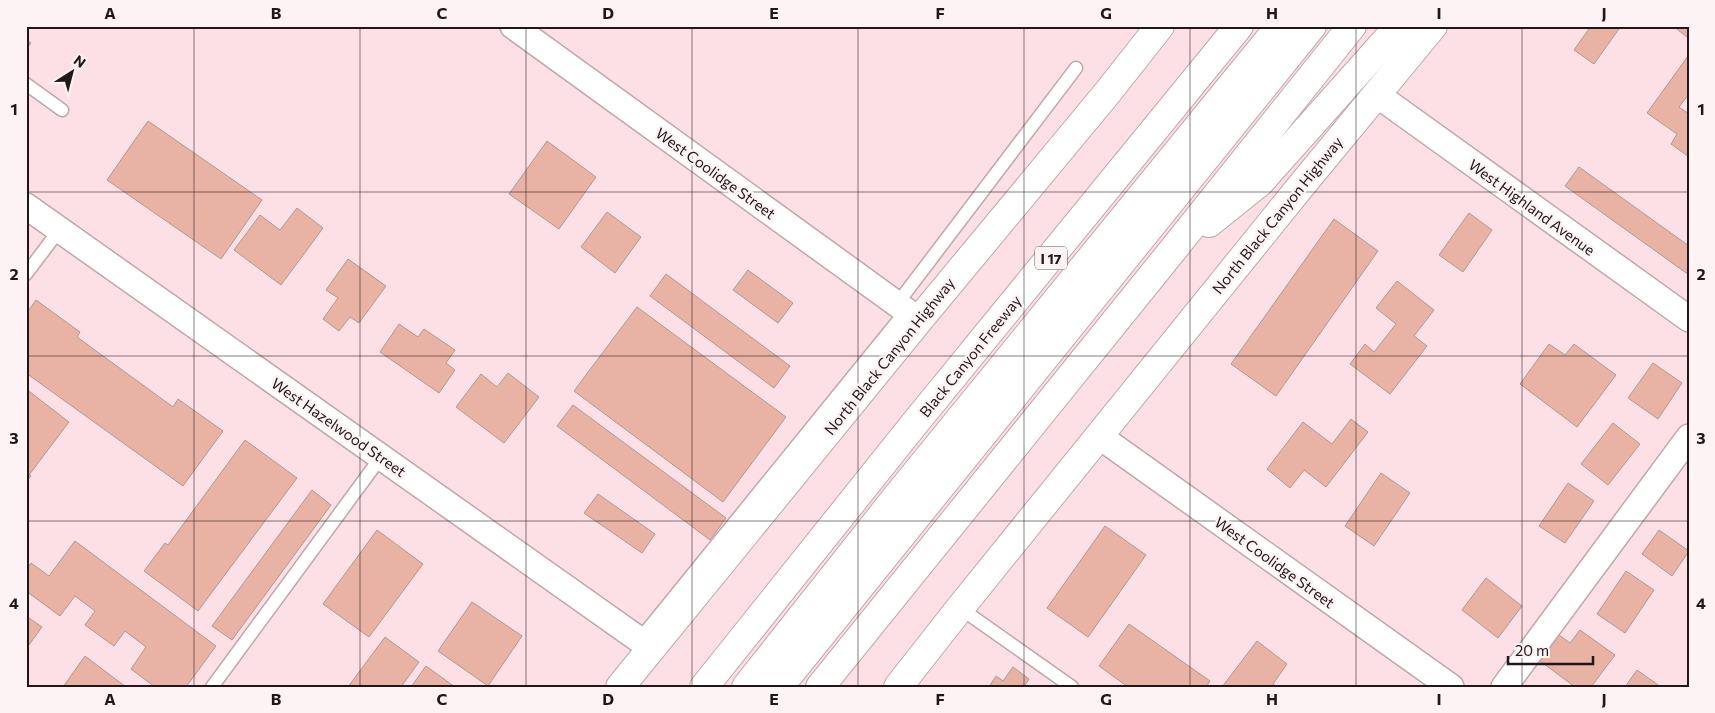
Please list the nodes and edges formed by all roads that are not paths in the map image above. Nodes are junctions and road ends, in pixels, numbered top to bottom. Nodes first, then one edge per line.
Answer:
1 (513, 26) edge
2 (1160, 26) edge
3 (1216, 26) edge
4 (1239, 26) edge
5 (1280, 26) edge
6 (1312, 26) edge
7 (1352, 26) edge
8 (1399, 26) edge
9 (1433, 26) edge
10 (1076, 68) dead end
11 (26, 84) edge
12 (1186, 92) junction
13 (1376, 94) junction
14 (62, 110) dead end
15 (26, 206) edge
16 (60, 229) junction
17 (1172, 251) junction
18 (26, 274) edge
19 (908, 311) junction
20 (1689, 319) edge
21 (1100, 436) junction
22 (1689, 437) edge
23 (381, 457) junction
24 (960, 608) junction
25 (646, 643) junction
26 (212, 687) edge
27 (620, 687) edge
28 (704, 687) edge
29 (746, 687) edge
30 (779, 687) edge
31 (820, 687) edge
32 (898, 687) edge
33 (1072, 687) edge
34 (1451, 687) edge
35 (1504, 687) edge

1 - 19 street, West Coolidge Street
2 - 19 main road, North Black Canyon Highway
3 - 12 main road
4 - 12 main road, Black Canyon Freeway / I 17
5 - 29 main road
6 - 30 main road
7 - 17 main road
8 - 17 main road
9 - 13 main road, North Black Canyon Highway
10 - 19 lane
11 - 14 lane
12 - 28 main road, Black Canyon Freeway / I 17
13 - 20 street, West Highland Avenue
13 - 21 main road, North Black Canyon Highway
15 - 16 street, West Hazelwood Street
16 - 18 lane
16 - 23 street, West Hazelwood Street
17 - 31 main road
19 - 25 main road, North Black Canyon Highway
21 - 24 main road, North Black Canyon Highway
21 - 34 street, West Coolidge Street
22 - 35 street
23 - 25 street, West Hazelwood Street
23 - 26 lane
24 - 32 main road, North Black Canyon Highway
24 - 33 lane
25 - 27 main road, North Black Canyon Highway

